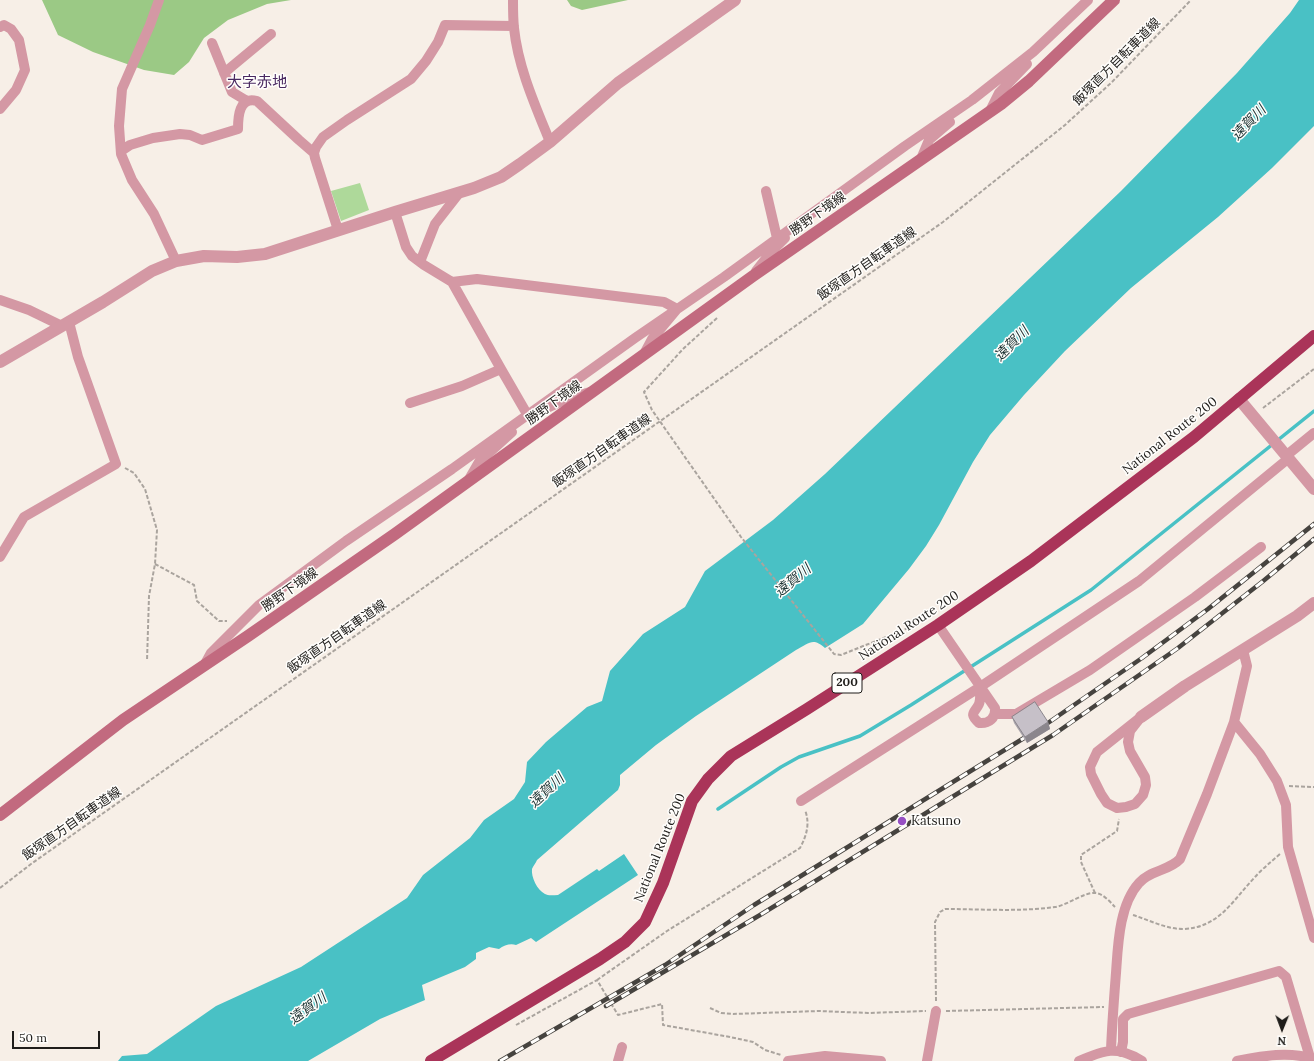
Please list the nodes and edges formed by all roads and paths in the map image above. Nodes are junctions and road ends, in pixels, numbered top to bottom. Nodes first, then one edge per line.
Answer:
1 (159, 0) edge
2 (513, 0) edge
3 (735, 0) edge
4 (1088, 0) edge
5 (1114, 0) edge
6 (1191, 0) edge
7 (514, 26) junction
8 (0, 27) edge
9 (271, 34) dead end
10 (212, 43) dead end
11 (1038, 47) junction
12 (224, 73) junction
13 (247, 101) junction
14 (964, 105) junction
15 (0, 109) edge
16 (990, 111) junction
17 (550, 142) junction
18 (120, 151) junction
19 (314, 153) junction
20 (921, 159) junction
21 (766, 191) dead end
22 (460, 192) junction
23 (395, 212) junction
24 (801, 220) junction
25 (338, 230) junction
26 (777, 238) junction
27 (176, 261) junction
28 (420, 262) junction
29 (753, 276) junction
30 (452, 282) junction
31 (0, 300) edge
32 (677, 308) junction
33 (722, 313) dead end
34 (65, 324) junction
35 (1314, 336) edge
36 (643, 356) junction
37 (0, 362) edge
38 (501, 369) junction
39 (1314, 369) edge
40 (595, 390) junction
41 (1239, 399) junction
42 (410, 403) dead end
43 (527, 414) junction
44 (1253, 416) junction
45 (518, 421) junction
46 (660, 421) junction
47 (1314, 433) edge
48 (1288, 456) junction
49 (116, 464) junction
50 (468, 481) junction
51 (1314, 488) edge
52 (1261, 547) dead end
53 (0, 557) edge
54 (155, 564) junction
55 (1314, 603) edge
56 (244, 620) junction
57 (935, 627) junction
58 (1243, 650) junction
59 (147, 661) dead end
60 (203, 666) junction
61 (980, 687) junction
62 (996, 714) junction
63 (1141, 717) junction
64 (1234, 722) junction
65 (1278, 785) junction
66 (1314, 787) edge
67 (801, 801) joint
68 (1121, 808) junction
69 (0, 815) edge
70 (1288, 847) junction
71 (0, 888) edge
72 (1095, 893) junction
73 (1124, 911) junction
74 (1314, 938) edge
75 (597, 980) junction
76 (1100, 1007) dead end
77 (710, 1008) dead end
78 (936, 1011) junction
79 (511, 1028) dead end
80 (622, 1047) dead end
81 (1116, 1051) junction
82 (1312, 1059) edge
83 (431, 1061) edge
84 (618, 1061) edge
85 (793, 1061) edge
86 (881, 1061) edge
87 (927, 1061) edge
88 (1079, 1061) edge
89 (1142, 1061) edge
90 (1237, 1061) edge

1 - 18 street
2 - 7 street
3 - 17 street
4 - 11 street
5 - 16 main road, 勝野下境線
6 - 46 path, 飯塚直方自転車道線
7 - 17 street
7 - 19 street
8 - 15 street
9 - 12 street
10 - 12 street
11 - 14 street
11 - 16 street
12 - 13 street
13 - 18 street
13 - 19 street
14 - 20 street
14 - 24 street
16 - 20 main road, 勝野下境線
17 - 22 street
18 - 27 street
19 - 25 street
20 - 29 main road, 勝野下境線
21 - 26 street
22 - 23 street
22 - 28 street
23 - 25 street
23 - 28 street
24 - 26 street
24 - 29 street
25 - 27 street
26 - 32 street
27 - 34 street
28 - 30 street
29 - 36 main road, 勝野下境線
30 - 32 street
30 - 38 street
31 - 34 street
32 - 36 street
32 - 43 street
33 - 46 path
34 - 37 street
34 - 49 street
35 - 41 highway, National Route 200 / 200
36 - 40 main road, 勝野下境線
38 - 42 street
38 - 43 street
39 - 44 path
40 - 43 street
40 - 50 main road, 勝野下境線
41 - 44 street
41 - 57 highway, National Route 200 / 200
43 - 45 street
44 - 48 street
45 - 50 street
45 - 56 street
46 - 57 path
46 - 71 path, 飯塚直方自転車道線
47 - 48 street
48 - 51 street
48 - 61 street
49 - 53 street
49 - 54 path
50 - 60 main road, 勝野下境線
52 - 62 street
54 - 56 path
54 - 59 path
55 - 58 street
56 - 60 street
57 - 61 street
57 - 83 highway, National Route 200 / 200
58 - 63 street
58 - 64 street
60 - 69 main road, 勝野下境線
61 - 62 street
61 - 62 street
61 - 67 street
63 - 68 street
63 - 68 street
64 - 65 street
64 - 73 street
65 - 66 path
65 - 70 street
67 - 75 path
68 - 72 path
70 - 73 path
70 - 74 street
72 - 73 path
72 - 78 path
73 - 81 street
75 - 79 path
75 - 85 path
76 - 78 path
77 - 78 path
78 - 87 street
80 - 84 street
81 - 82 street
81 - 88 street
81 - 89 street
82 - 90 street
85 - 86 street

